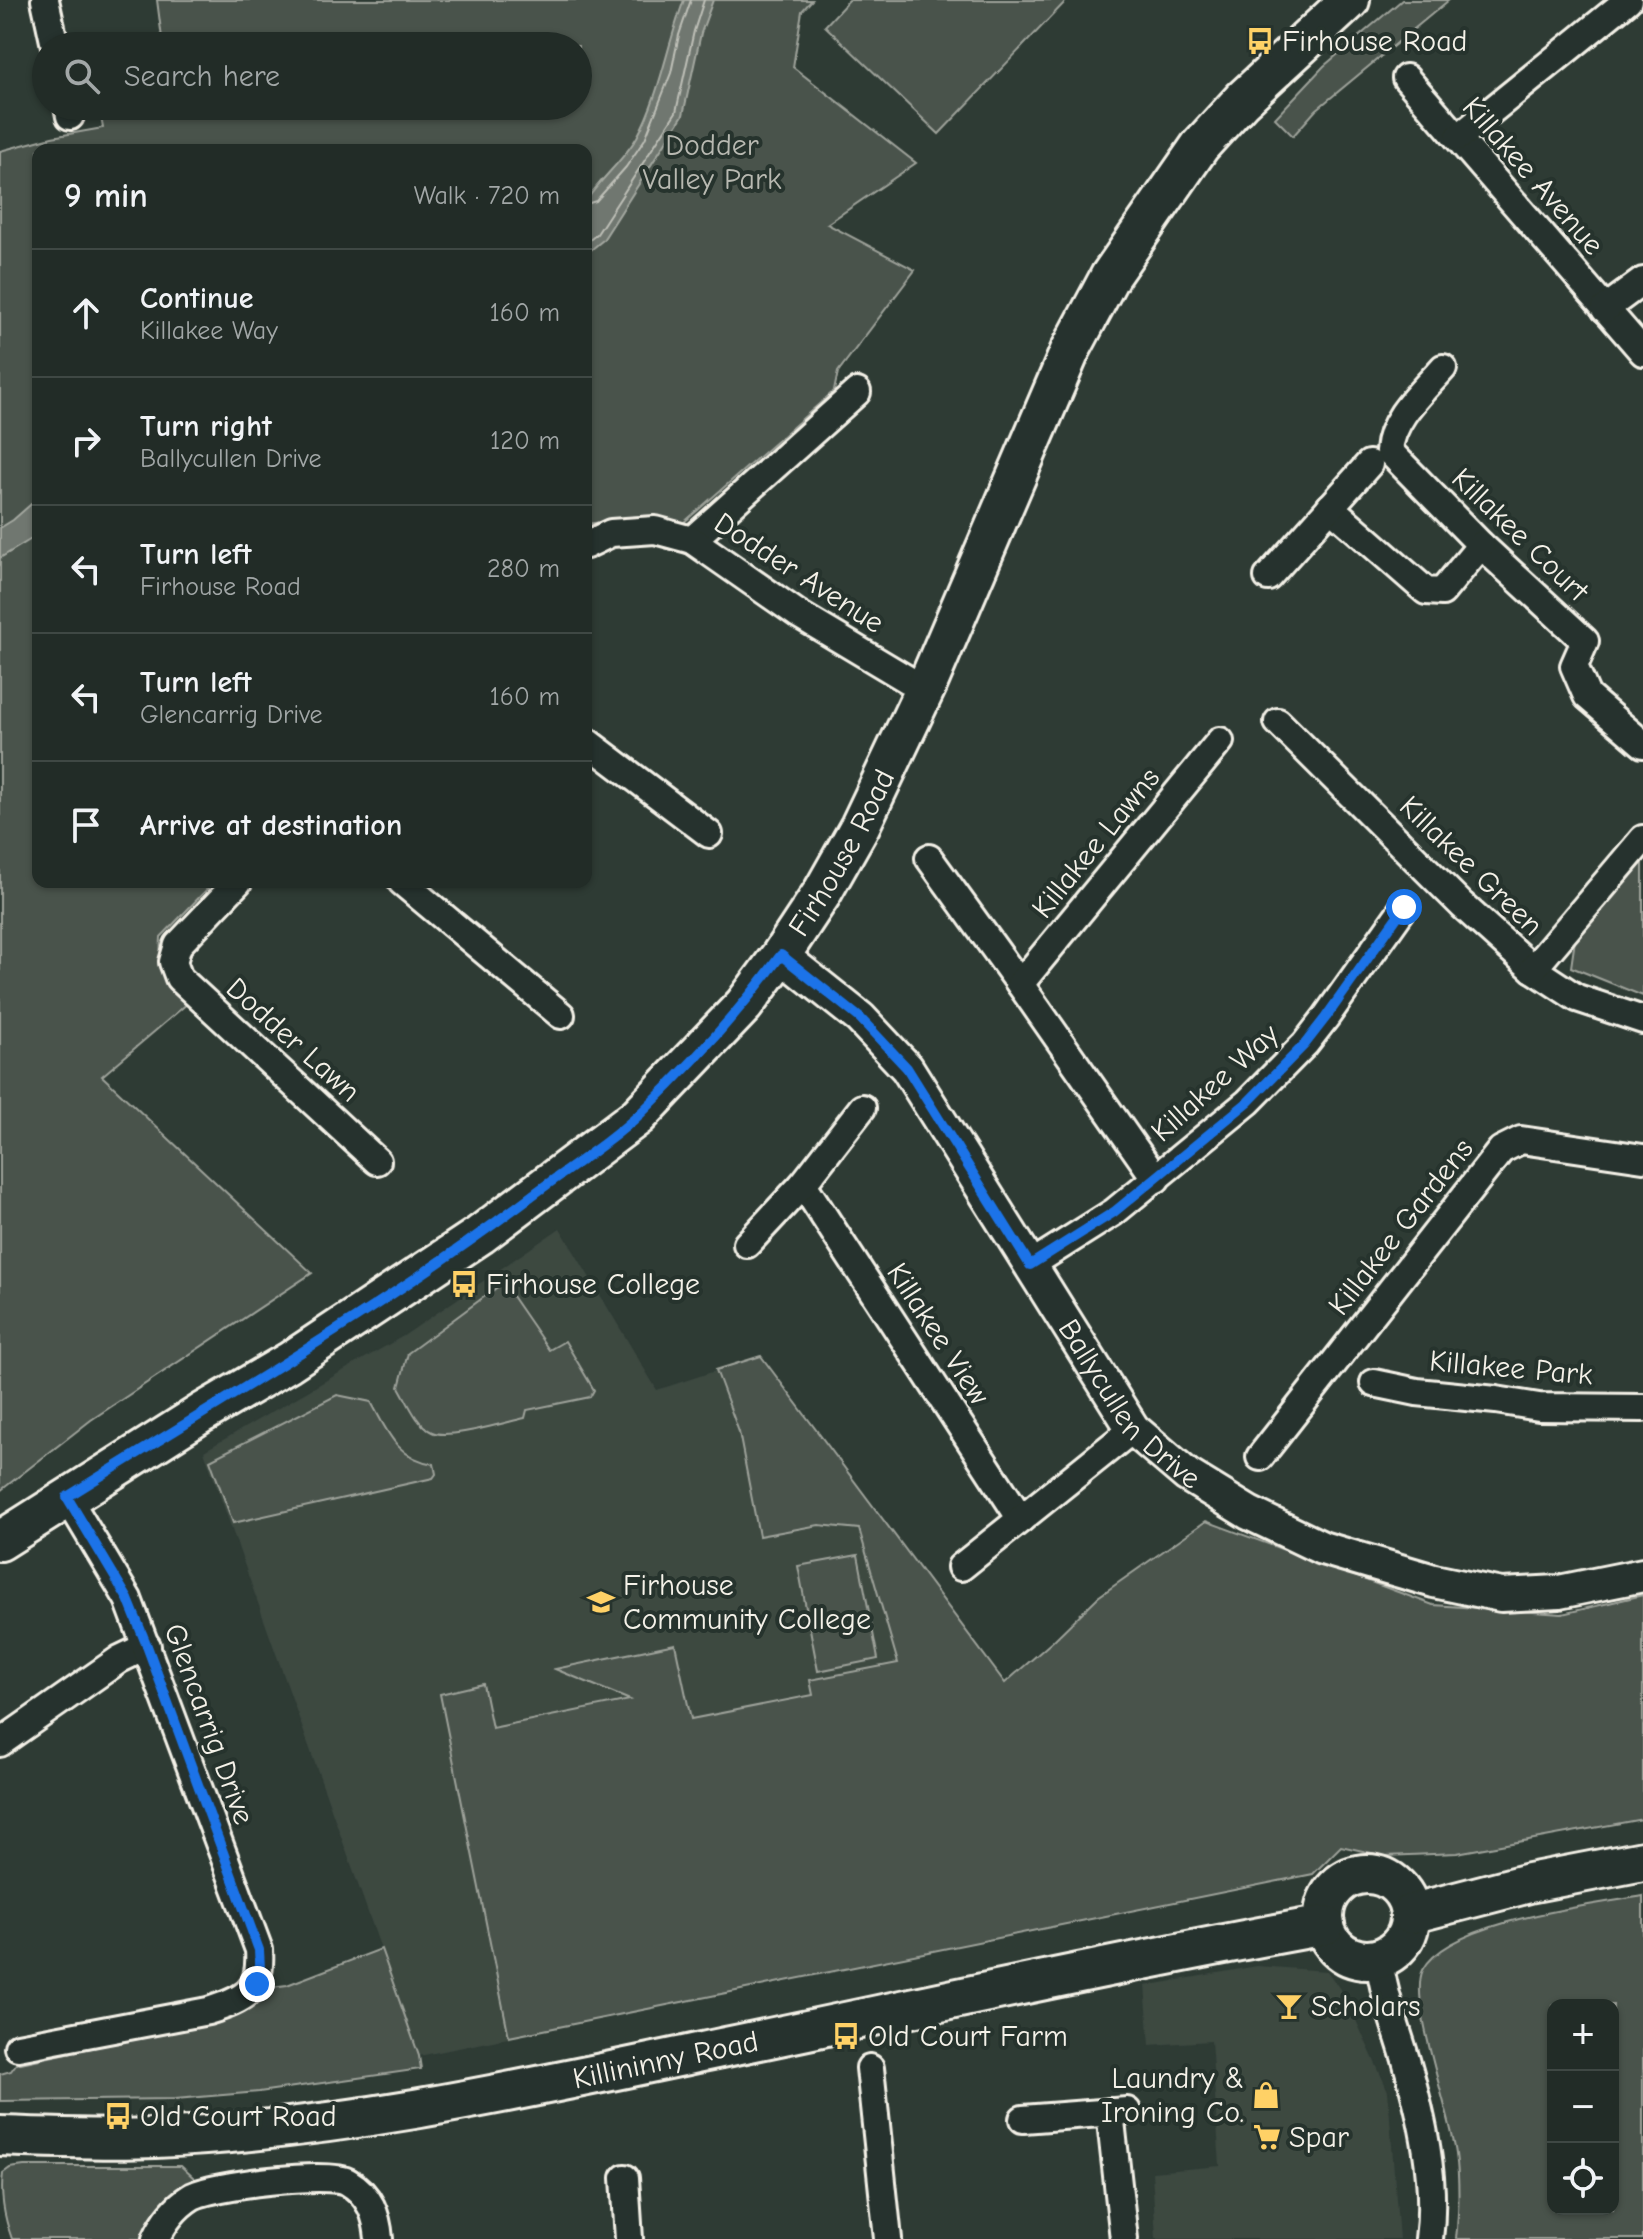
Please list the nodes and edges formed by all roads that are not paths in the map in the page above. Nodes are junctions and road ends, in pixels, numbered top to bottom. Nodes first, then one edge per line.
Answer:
1 (45, 0) edge
2 (1350, 0) edge
3 (1628, 0) edge
4 (52, 32) edge
5 (1406, 78) dead end
6 (1459, 137) junction
7 (1643, 281) edge
8 (1605, 309) junction
9 (1643, 352) edge
10 (1443, 368) dead end
11 (857, 392) dead end
12 (1369, 464) dead end
13 (1330, 507) junction
14 (692, 540) junction
15 (592, 542) edge
16 (1481, 545) junction
17 (1268, 577) dead end
18 (925, 690) junction
19 (1278, 722) dead end
20 (1220, 741) dead end
21 (1643, 744) edge
22 (592, 746) edge
23 (709, 834) dead end
24 (1643, 839) edge
25 (929, 858) dead end
26 (232, 888) edge
27 (409, 888) edge
28 (1404, 907) dead end
29 (781, 955) junction
30 (1533, 969) junction
31 (1020, 984) junction
32 (561, 1015) dead end
33 (1643, 1020) edge
34 (862, 1108) dead end
35 (1643, 1158) edge
36 (377, 1161) dead end
37 (1156, 1179) junction
38 (803, 1184) junction
39 (747, 1244) dead end
40 (1030, 1265) junction
41 (1374, 1383) dead end
42 (1643, 1408) edge
43 (1133, 1429) junction
44 (1260, 1457) dead end
45 (67, 1497) junction
46 (1021, 1519) junction
47 (0, 1541) edge
48 (961, 1567) dead end
49 (1643, 1575) edge
50 (147, 1646) junction
51 (0, 1743) edge
52 (1643, 1861) edge
53 (1410, 1914) junction
54 (1325, 1925) junction
55 (1379, 1958) junction
56 (18, 2047) dead end
57 (870, 2068) dead end
58 (1023, 2119) dead end
59 (0, 2136) edge
60 (625, 2178) dead end
61 (156, 2239) edge
62 (379, 2239) edge
63 (629, 2239) edge
64 (888, 2239) edge
65 (1124, 2239) edge
66 (1429, 2239) edge

1 - 4 street
2 - 18 main road, Firhouse Road
3 - 6 street
5 - 6 street, Killakee Avenue
6 - 8 street, Killakee Avenue
7 - 8 street
8 - 9 street, Killakee Avenue
10 - 16 street, Killakee Court
11 - 14 street
12 - 13 street
13 - 16 street
13 - 17 street
14 - 15 street, Dodder Avenue
14 - 18 street, Dodder Avenue
16 - 21 street, Killakee Court
18 - 29 main road, Firhouse Road
19 - 30 street, Killakee Green
20 - 31 street, Killakee Lawns
22 - 23 street
24 - 30 street
25 - 31 street
26 - 36 street, Dodder Lawn
27 - 32 street
28 - 37 street, Killakee Way
29 - 40 street, Ballycullen Drive
29 - 45 main road, Firhouse Road
30 - 33 street, Killakee Green
31 - 37 street
34 - 38 street
35 - 44 street, Killakee Gardens
37 - 40 street, Killakee Way
38 - 39 street
38 - 46 street, Killakee View
40 - 43 street, Ballycullen Drive
41 - 42 street, Killakee Park
43 - 46 street
43 - 49 street, Ballycullen Drive
45 - 47 main road, Firhouse Road
45 - 50 street, Glencarrig Drive
46 - 48 street
50 - 51 street
50 - 56 street, Glencarrig Drive
52 - 53 main road
53 - 54 main road
53 - 55 main road
54 - 55 main road
54 - 59 main road, Killininny Road
55 - 66 street
57 - 64 street
58 - 65 street
60 - 63 street
61 - 62 street

